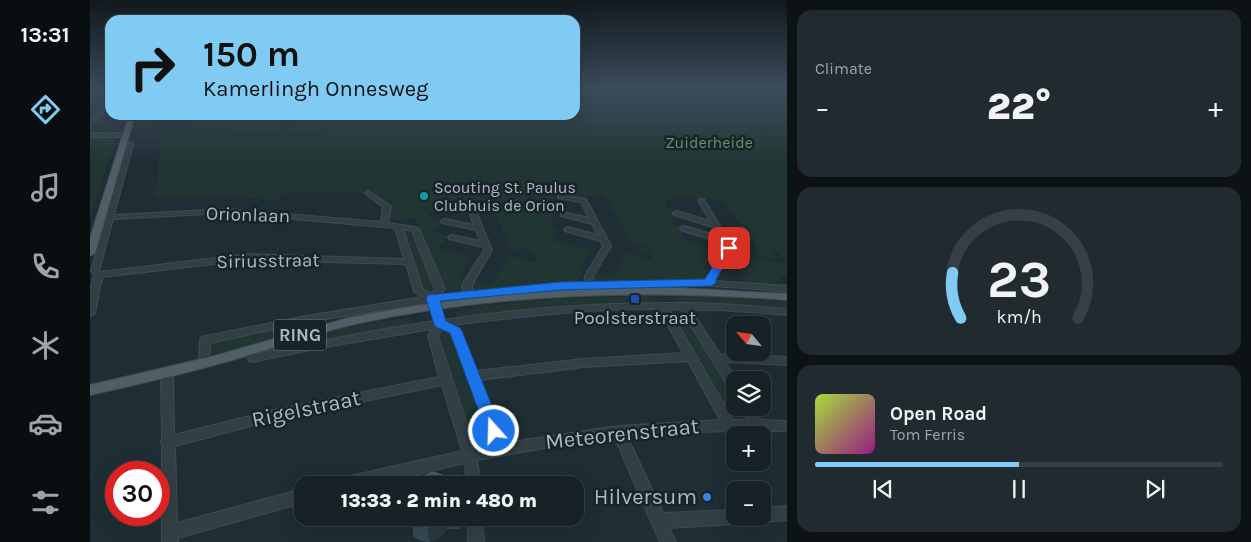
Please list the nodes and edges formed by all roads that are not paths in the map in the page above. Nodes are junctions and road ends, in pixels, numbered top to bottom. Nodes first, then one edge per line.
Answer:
1 (131, 120) edge
2 (90, 135) edge
3 (127, 139) junction
4 (368, 193) dead end
5 (560, 197) dead end
6 (702, 200) dead end
7 (443, 203) dead end
8 (678, 213) dead end
9 (564, 214) dead end
10 (111, 217) junction
11 (445, 221) dead end
12 (595, 222) junction
13 (384, 225) junction
14 (716, 225) junction
15 (398, 226) junction
16 (479, 228) junction
17 (684, 228) dead end
18 (568, 229) dead end
19 (452, 237) dead end
20 (604, 239) junction
21 (725, 242) junction
22 (486, 245) junction
23 (90, 253) edge
24 (409, 262) junction
25 (98, 275) junction
26 (711, 283) junction
27 (589, 285) junction
28 (666, 287) junction
29 (784, 288) edge
30 (467, 295) junction
31 (787, 297) edge
32 (434, 302) junction
33 (674, 306) junction
34 (787, 312) edge
35 (90, 313) edge
36 (440, 324) junction
37 (250, 350) junction
38 (691, 357) junction
39 (717, 358) junction
40 (787, 361) edge
41 (204, 363) junction
42 (726, 373) edge
43 (167, 374) junction
44 (473, 376) junction
45 (446, 380) junction
46 (90, 390) edge
47 (752, 416) edge
48 (729, 424) junction
49 (757, 424) junction
50 (787, 426) edge
51 (618, 431) junction
52 (167, 442) junction
53 (500, 449) junction
54 (471, 456) junction
55 (382, 476) edge
56 (473, 476) edge
57 (294, 499) edge
58 (787, 513) edge
59 (771, 514) edge
60 (726, 517) edge
61 (659, 521) junction
62 (475, 526) edge
63 (170, 538) edge
64 (476, 542) edge
65 (668, 542) edge

1 - 3 main road
2 - 3 street
3 - 10 street
3 - 23 main road
4 - 13 street
5 - 12 street
6 - 14 street
7 - 16 street
8 - 14 street
9 - 12 street
10 - 13 street, Orionlaan
10 - 25 street
11 - 16 street
12 - 20 street
13 - 15 street, Orionlaan
14 - 21 street
15 - 24 street, Orionlaan
15 - 32 street, Orionlaan
16 - 22 street
17 - 21 street
18 - 20 street
19 - 22 street
20 - 27 street
21 - 26 street
22 - 30 street
24 - 25 street, Siriusstraat
24 - 32 street, Orionlaan
25 - 35 street
26 - 28 street
26 - 29 street
27 - 28 street
27 - 30 street
28 - 31 main road, RING
28 - 32 main road, RING
28 - 33 street
30 - 32 street
32 - 36 street, Orionlaan
32 - 37 main road, RING
32 - 41 street
33 - 34 street
33 - 36 street
33 - 38 street
33 - 39 street
36 - 37 street
36 - 44 street
36 - 45 street, Orionlaan
37 - 41 main road, RING
38 - 44 street
38 - 48 street
39 - 40 street
39 - 42 street
41 - 43 main road, RING
43 - 46 main road, RING
43 - 52 street
44 - 53 street
45 - 52 street, Rigelstraat
45 - 54 street, Orionlaan
47 - 49 street
48 - 49 street, Meteorenstraat
48 - 51 street, Meteorenstraat
49 - 50 street, Meteorenstraat
51 - 53 street, Meteorenstraat
51 - 61 street
52 - 63 street
53 - 54 street, Meteorenstraat
54 - 55 street, Meteorenstraat
54 - 56 street, Orionlaan
57 - 63 street
58 - 59 street
60 - 61 street
61 - 65 street
62 - 64 street

